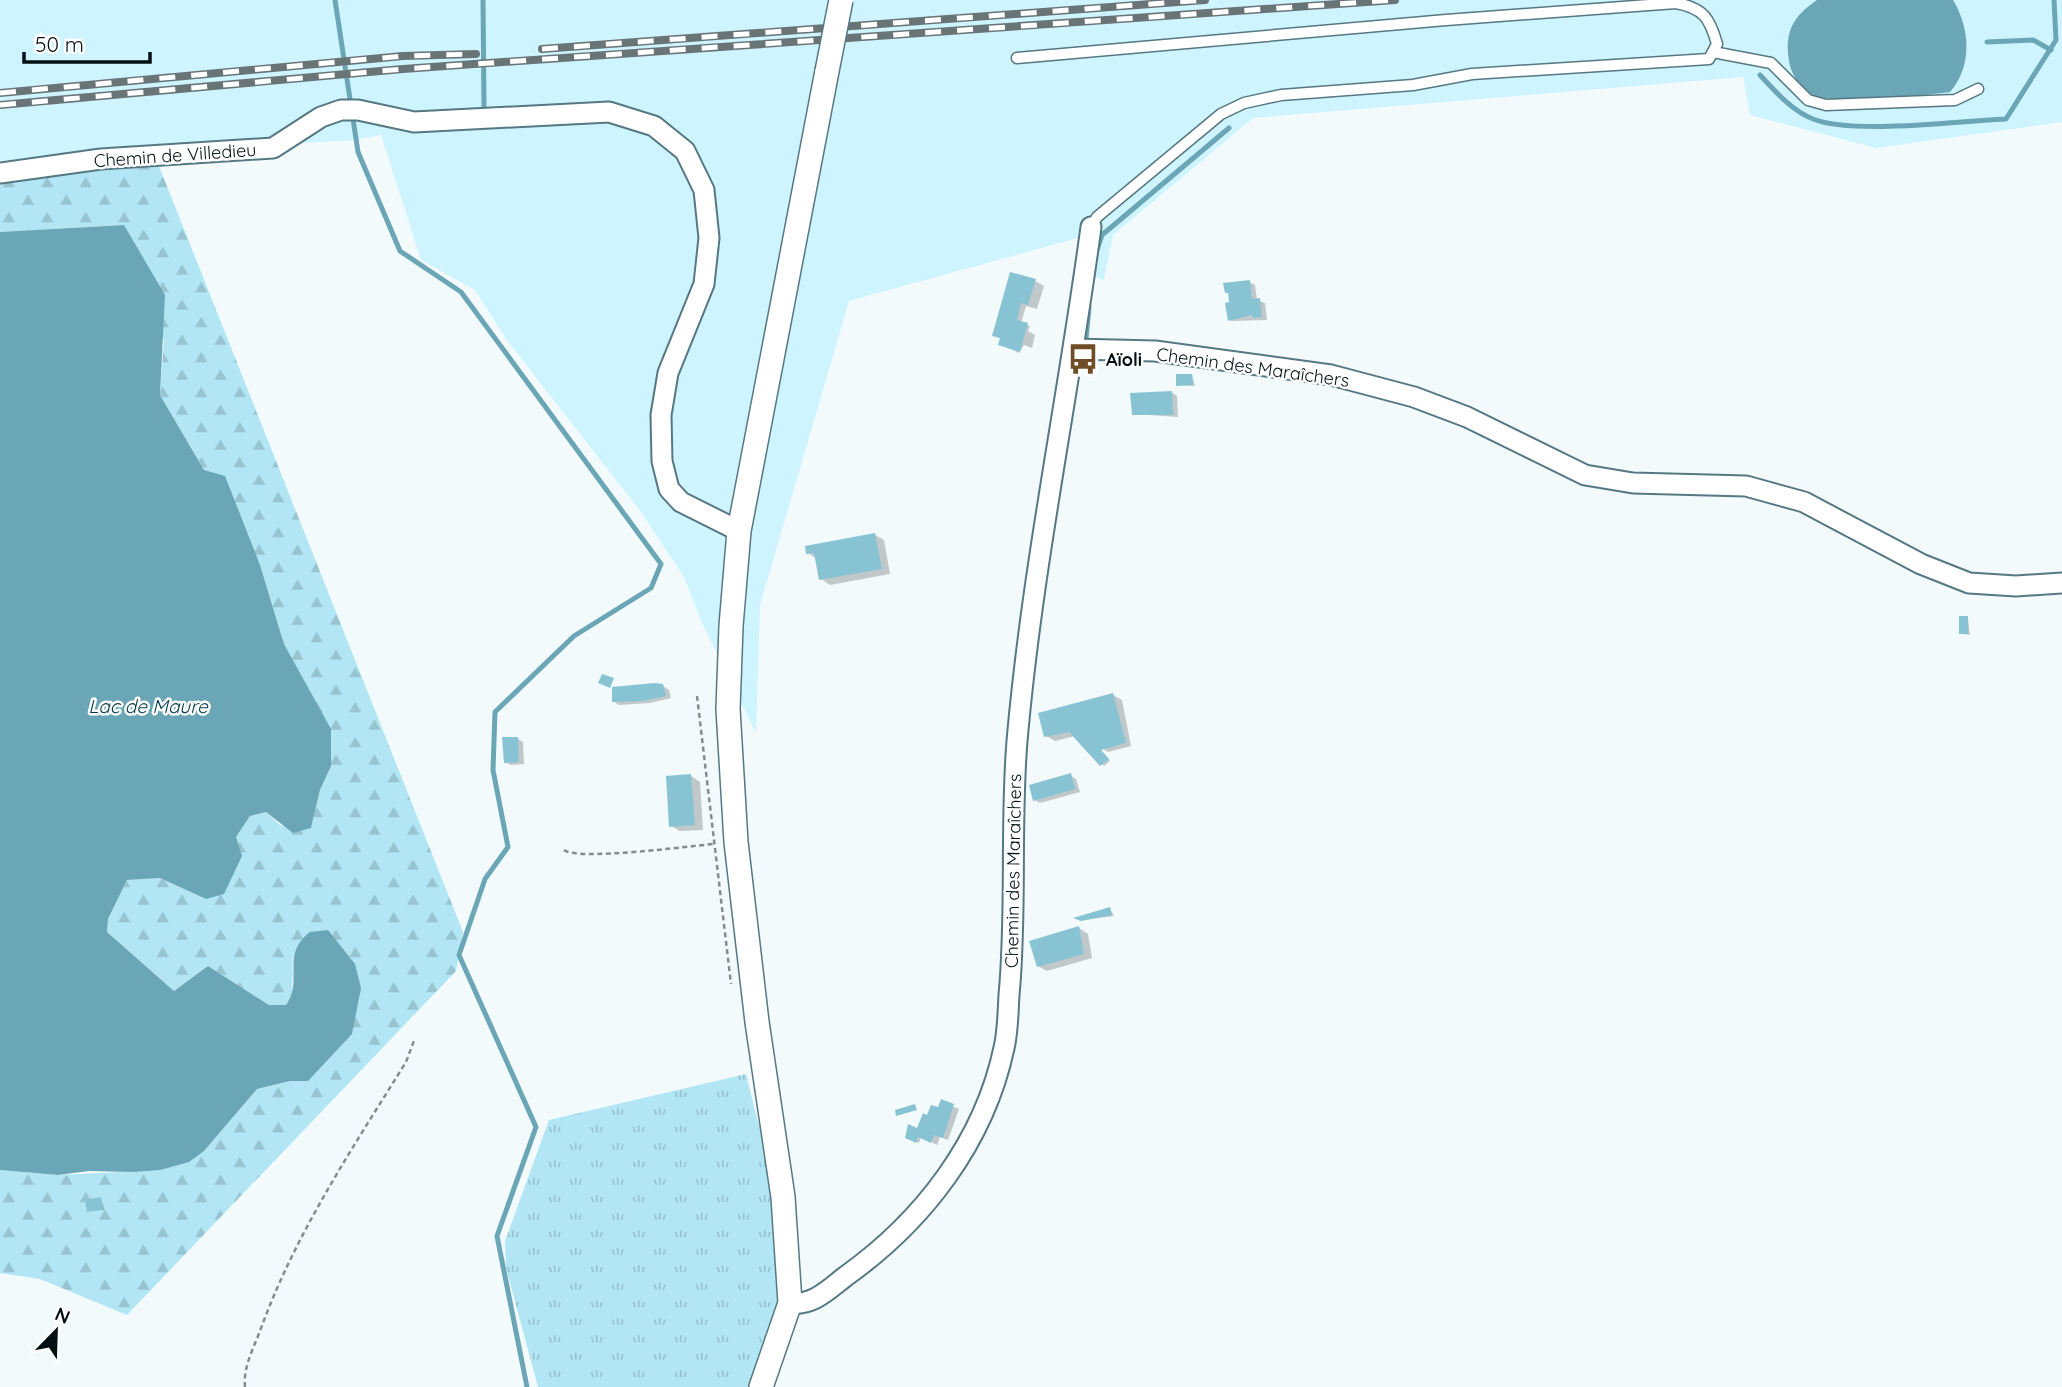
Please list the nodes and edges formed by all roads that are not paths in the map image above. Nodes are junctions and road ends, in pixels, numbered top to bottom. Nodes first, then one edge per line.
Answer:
1 (841, 0) edge
2 (1713, 52) junction
3 (1017, 58) dead end
4 (1978, 89) dead end
5 (0, 173) edge
6 (1091, 227) joint
7 (1074, 348) junction
8 (739, 531) junction
9 (2062, 583) edge
10 (790, 1303) junction
11 (761, 1387) edge

1 - 8 street, bridge
2 - 3 lane
2 - 4 lane
2 - 6 lane
5 - 8 street, Chemin de Villedieu
6 - 7 street, Chemin des Maraîchers
7 - 9 street, Chemin des Maraîchers
7 - 10 street, Chemin des Maraîchers
8 - 10 street
10 - 11 street

